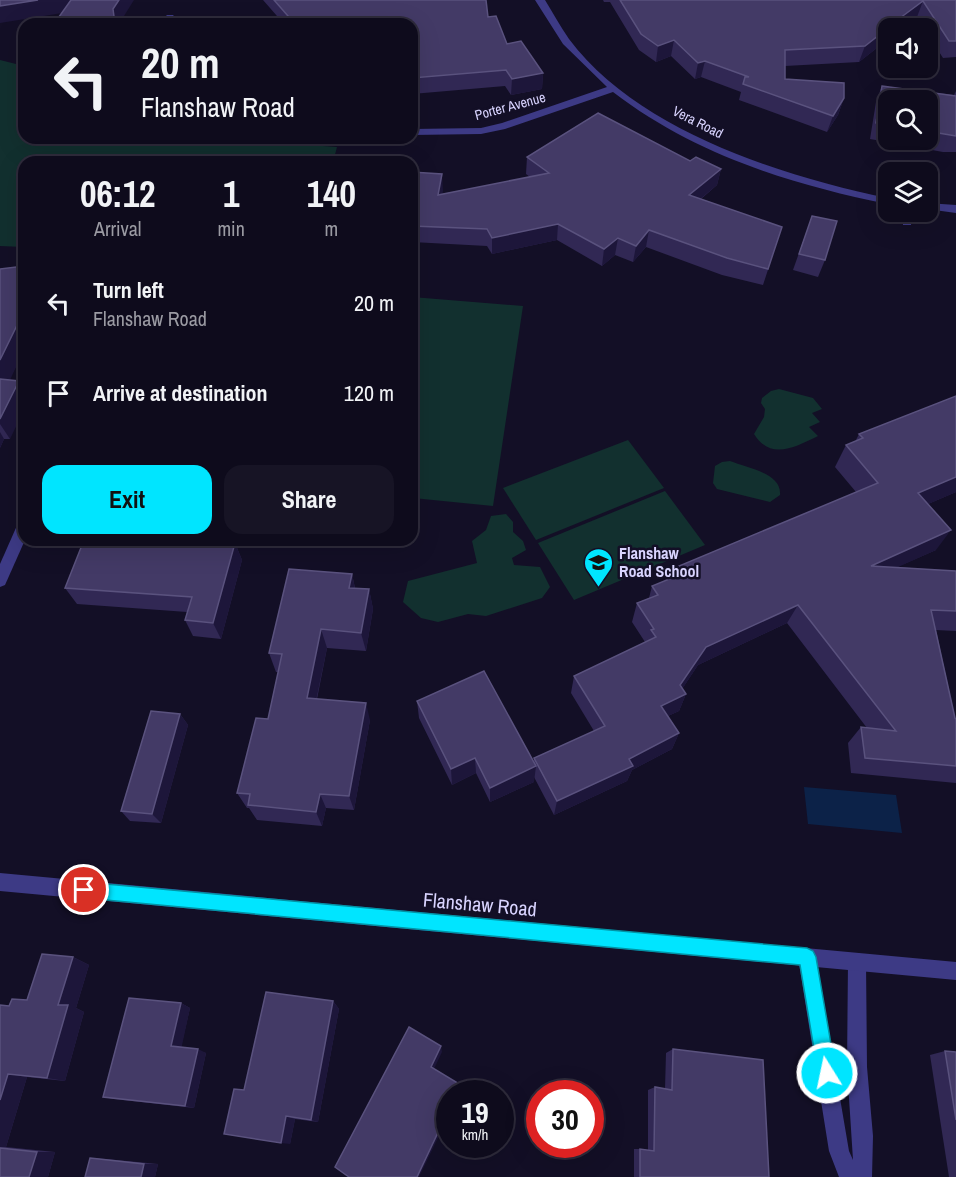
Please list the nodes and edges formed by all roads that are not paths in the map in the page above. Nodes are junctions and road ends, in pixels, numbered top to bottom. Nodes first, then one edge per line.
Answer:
1 (540, 0) edge
2 (612, 89) junction
3 (418, 132) edge
4 (878, 199) edge
5 (938, 208) edge
6 (956, 209) edge
7 (18, 539) edge
8 (0, 581) edge
9 (0, 882) edge
10 (807, 957) junction
11 (856, 962) junction
12 (956, 971) edge
13 (849, 1177) edge
14 (862, 1177) edge

1 - 2 street, Vera Road
2 - 3 street, Porter Avenue
2 - 4 street, Vera Road
5 - 6 street
7 - 8 street
9 - 10 street, Flanshaw Road
10 - 11 street, Flanshaw Road
10 - 13 street
11 - 12 street, Flanshaw Road
11 - 14 street

